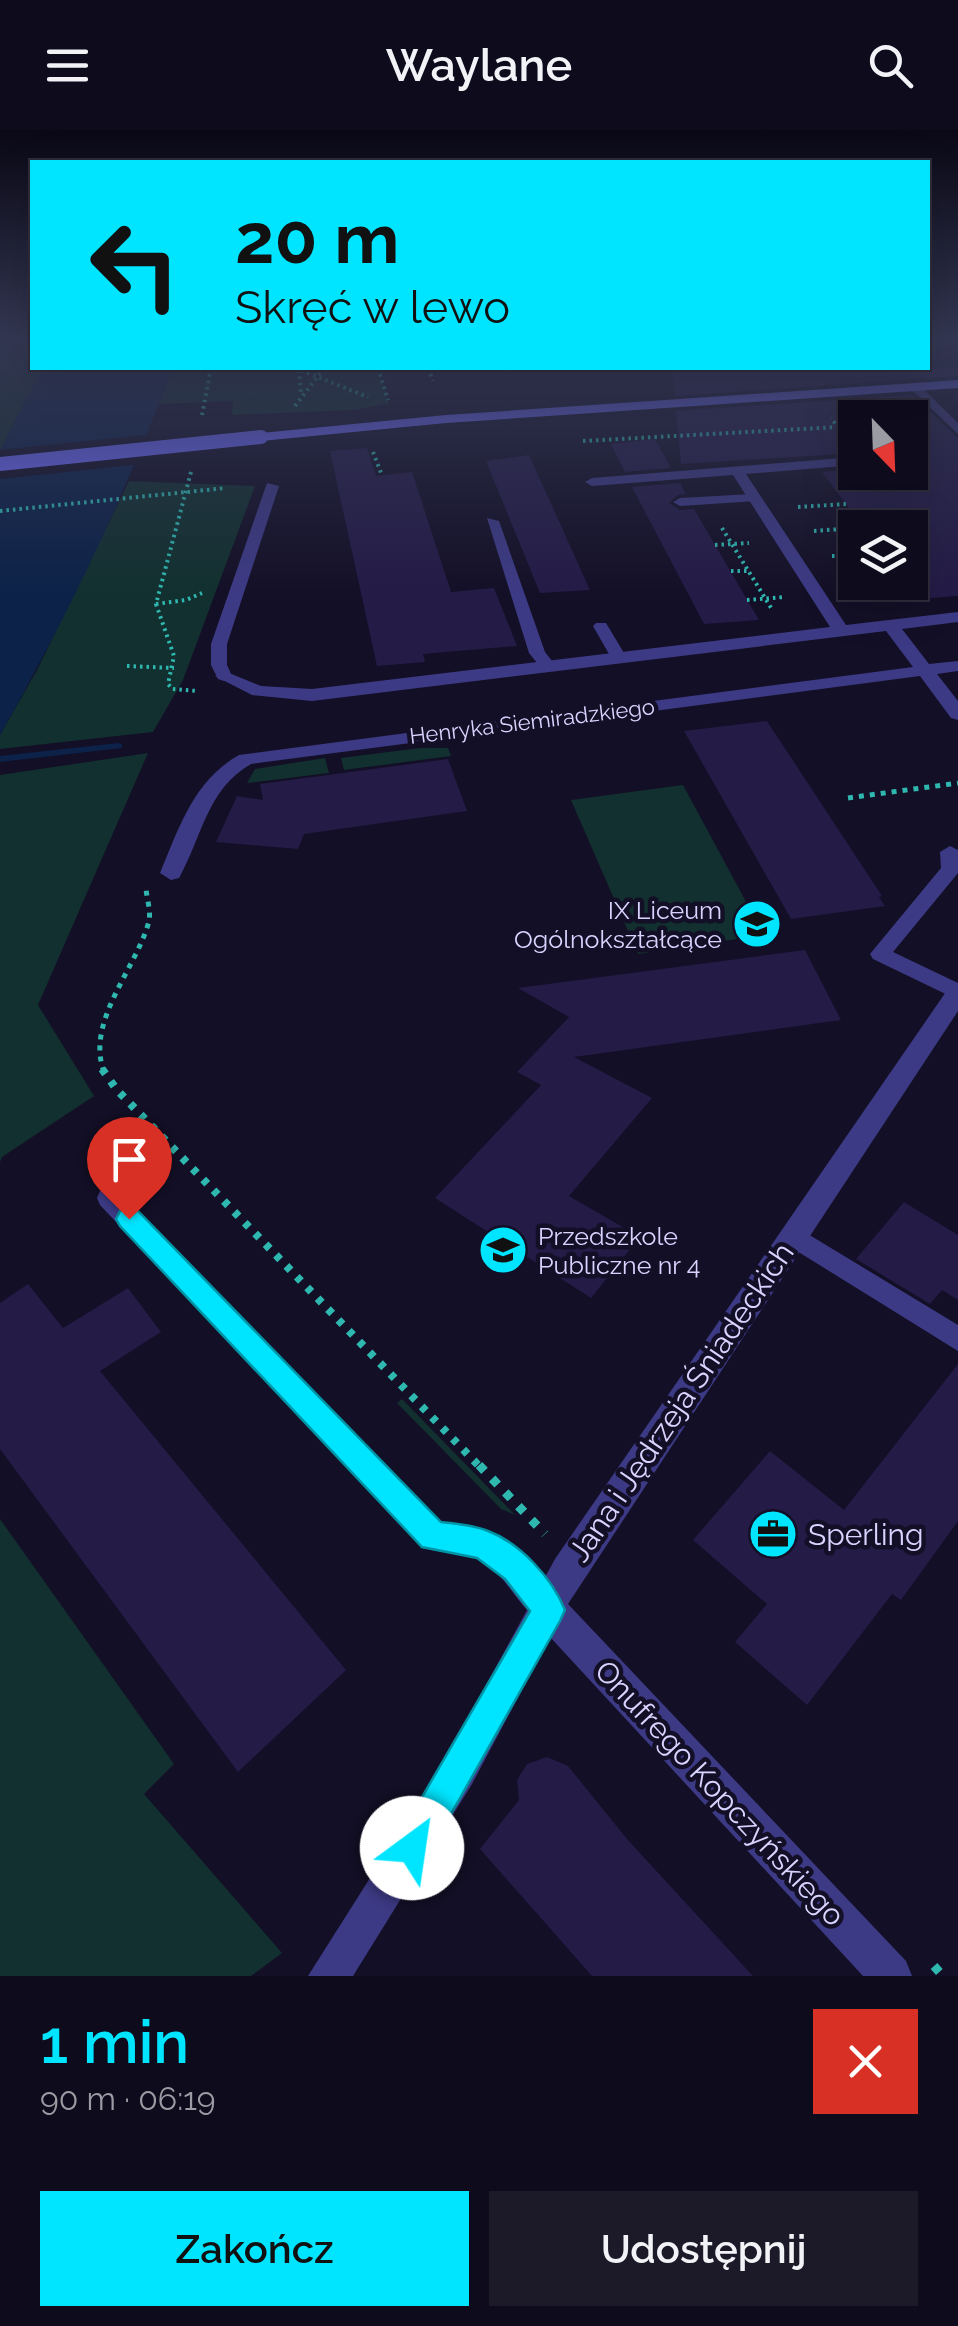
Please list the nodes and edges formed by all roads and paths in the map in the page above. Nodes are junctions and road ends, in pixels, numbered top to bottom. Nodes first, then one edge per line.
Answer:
1 (401, 423) edge
2 (835, 423) edge
3 (576, 437) dead end
4 (838, 463) edge
5 (0, 464) edge
6 (191, 471) dead end
7 (738, 472) junction
8 (592, 482) dead end
9 (272, 486) dead end
10 (226, 488) dead end
11 (752, 498) junction
12 (706, 501) junction
13 (680, 502) dead end
14 (846, 504) dead end
15 (798, 507) dead end
16 (0, 511) edge
17 (492, 521) dead end
18 (838, 529) edge
19 (814, 531) dead end
20 (838, 555) edge
21 (832, 556) dead end
22 (748, 570) junction
23 (731, 572) dead end
24 (958, 617) edge
25 (890, 625) junction
26 (601, 626) dead end
27 (840, 630) junction
28 (788, 637) junction
29 (618, 658) junction
30 (127, 666) dead end
31 (548, 666) junction
32 (958, 666) edge
33 (174, 668) junction
34 (925, 671) junction
35 (224, 676) joint
36 (168, 684) dead end
37 (958, 714) edge
38 (958, 783) edge
39 (848, 798) dead end
40 (950, 852) dead end
41 (171, 873) dead end
42 (148, 879) dead end
43 (958, 992) edge
44 (109, 1198) dead end
45 (793, 1236) junction
46 (958, 1339) edge
47 (527, 1514) dead end
48 (549, 1610) junction
49 (329, 1976) edge
50 (892, 1976) edge

1 - 5 main road, bridge
2 - 3 path
4 - 7 street
6 - 33 path
7 - 8 street
7 - 11 street
9 - 35 lane
10 - 16 path, bridge
11 - 12 lane
11 - 27 street
12 - 13 lane
12 - 22 path
14 - 15 path
17 - 31 lane
18 - 19 path
20 - 21 path
22 - 23 path
22 - 28 path
24 - 25 street
25 - 27 street
25 - 34 street
26 - 29 lane
27 - 28 street
28 - 29 street
29 - 31 street
30 - 33 path
31 - 35 street
32 - 34 street, Henryka Siemiradzkiego
33 - 36 path
34 - 37 street
34 - 41 street, Henryka Siemiradzkiego
38 - 39 path
40 - 43 lane
42 - 47 path
43 - 45 street, Jana i Jędrzeja Śniadeckich
44 - 48 lane
45 - 46 lane
45 - 48 street, Jana i Jędrzeja Śniadeckich
48 - 49 street, Jana i Jędrzeja Śniadeckich
48 - 50 street, Onufrego Kopczyńskiego

